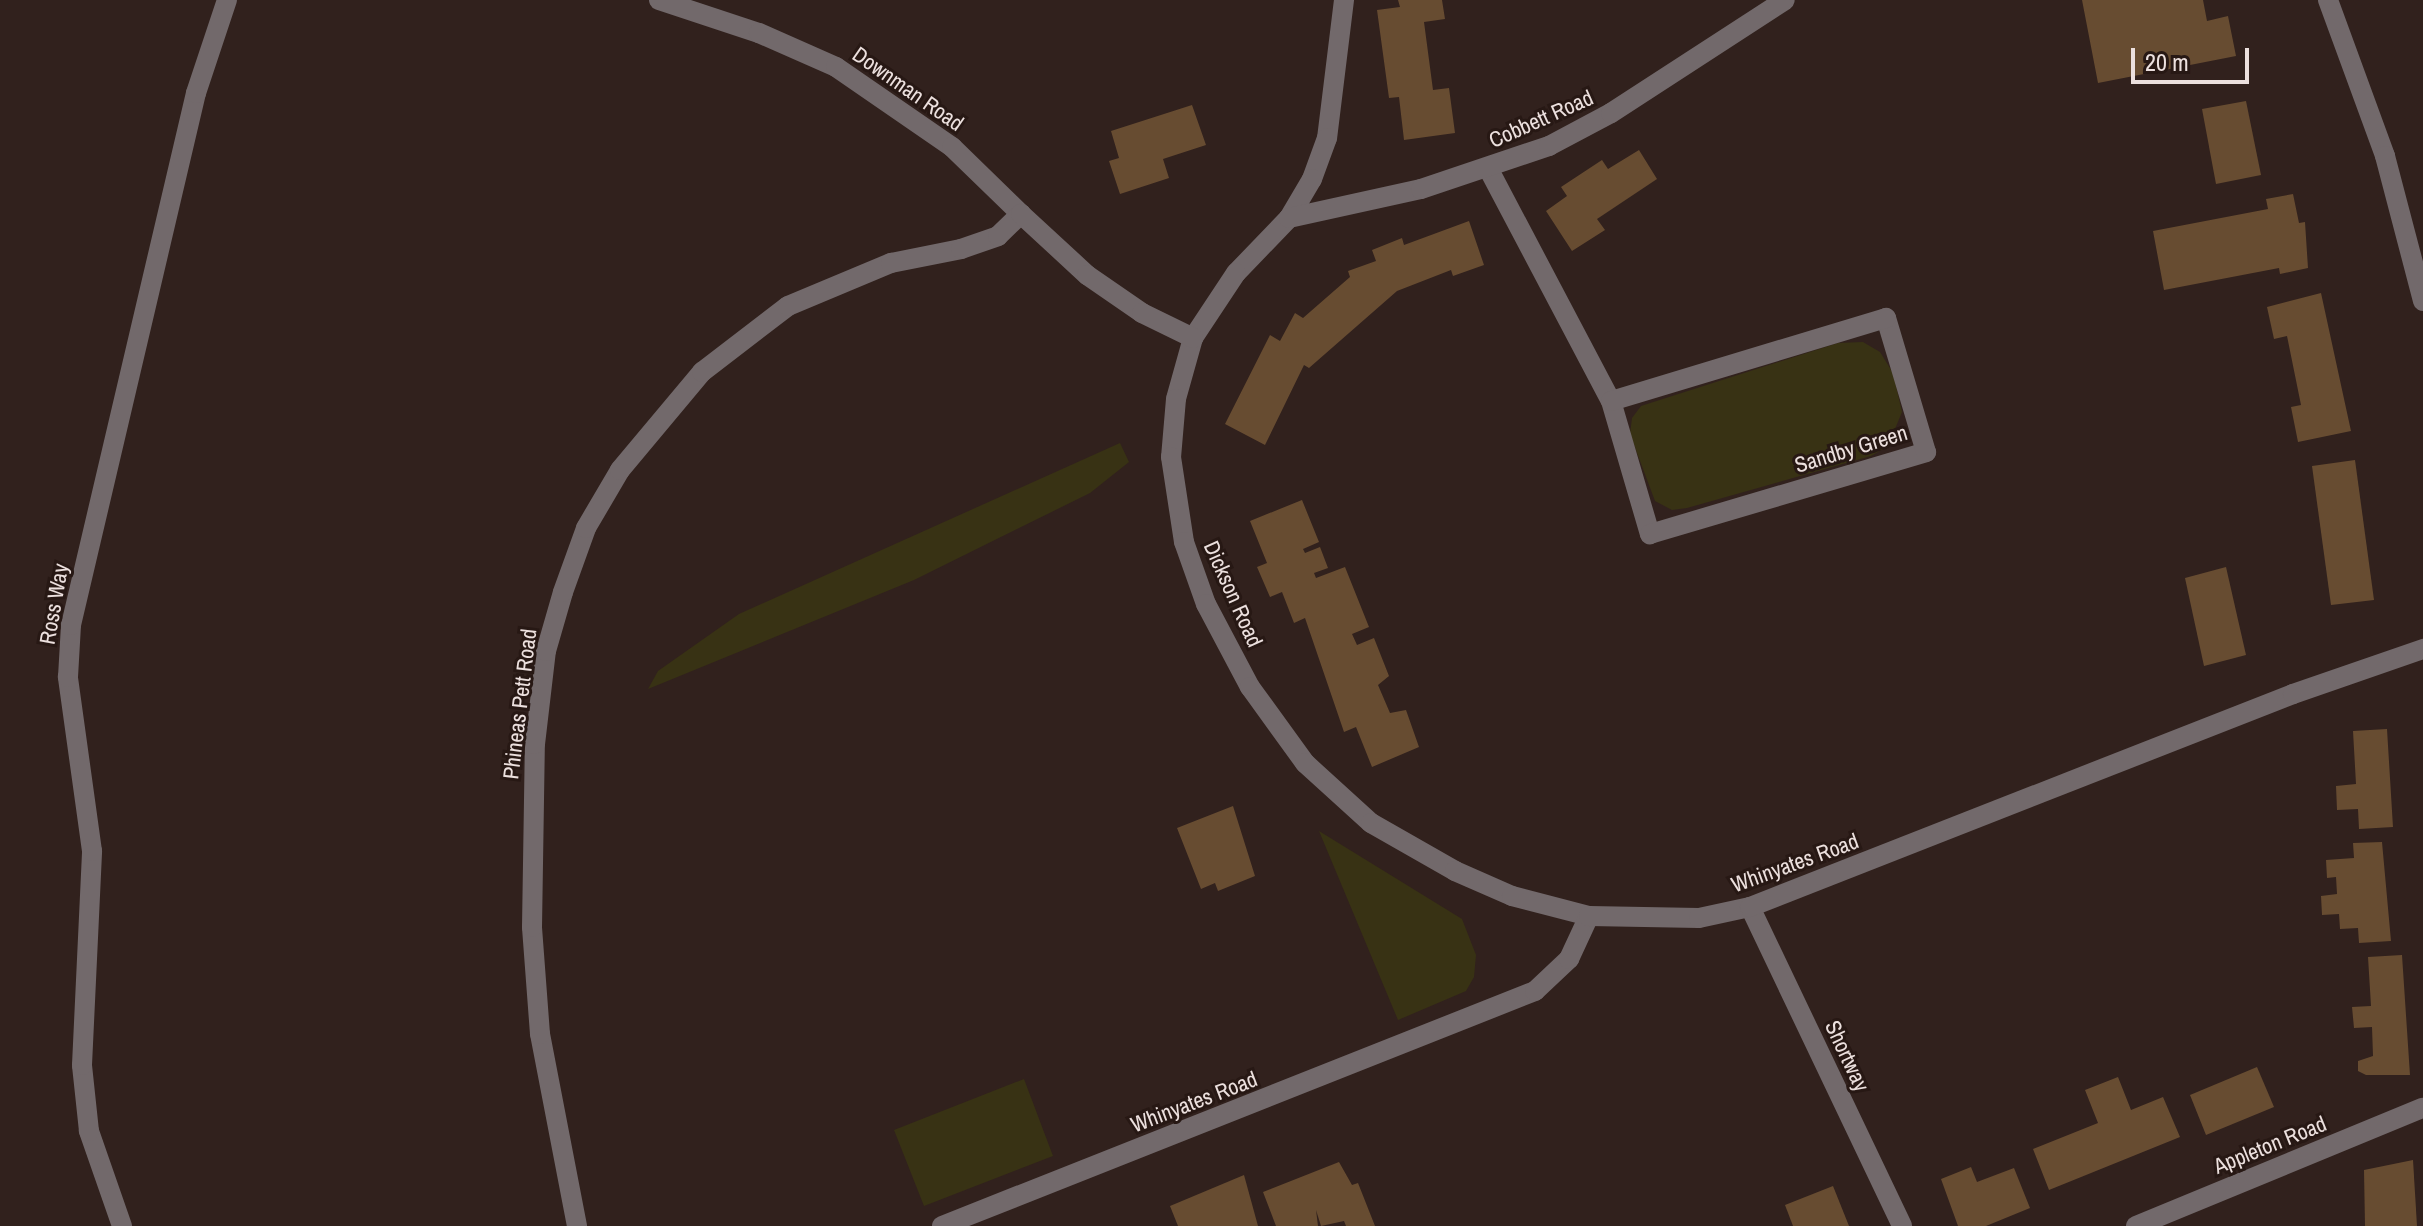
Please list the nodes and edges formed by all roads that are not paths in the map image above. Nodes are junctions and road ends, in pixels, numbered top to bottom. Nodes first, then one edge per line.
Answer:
1 (227, 0) edge
2 (659, 0) edge
3 (1344, 0) edge
4 (1785, 0) edge
5 (2328, 0) edge
6 (1488, 168) junction
7 (1021, 214) junction
8 (1289, 218) junction
9 (2423, 301) edge
10 (1193, 338) junction
11 (1611, 401) junction
12 (2423, 649) edge
13 (1750, 907) junction
14 (1589, 916) junction
15 (2423, 1108) edge
16 (122, 1226) edge
17 (577, 1226) edge
18 (942, 1226) edge
19 (1902, 1226) edge
20 (2136, 1226) edge

1 - 16 street, Ross Way
2 - 7 street, Downman Road
3 - 8 street, Dickson Road
4 - 6 street, Cobbett Road
5 - 9 street
6 - 8 street, Cobbett Road
6 - 11 street, Sandby Green
7 - 10 street
7 - 17 street, Phineas Pett Road
8 - 10 street, Dickson Road
10 - 14 street, Dickson Road
11 - 11 street, Sandby Green
12 - 13 street, Whinyates Road
13 - 14 street, Whinyates Road
13 - 19 street, Shortway
14 - 18 street, Whinyates Road
15 - 20 street, Appleton Road

